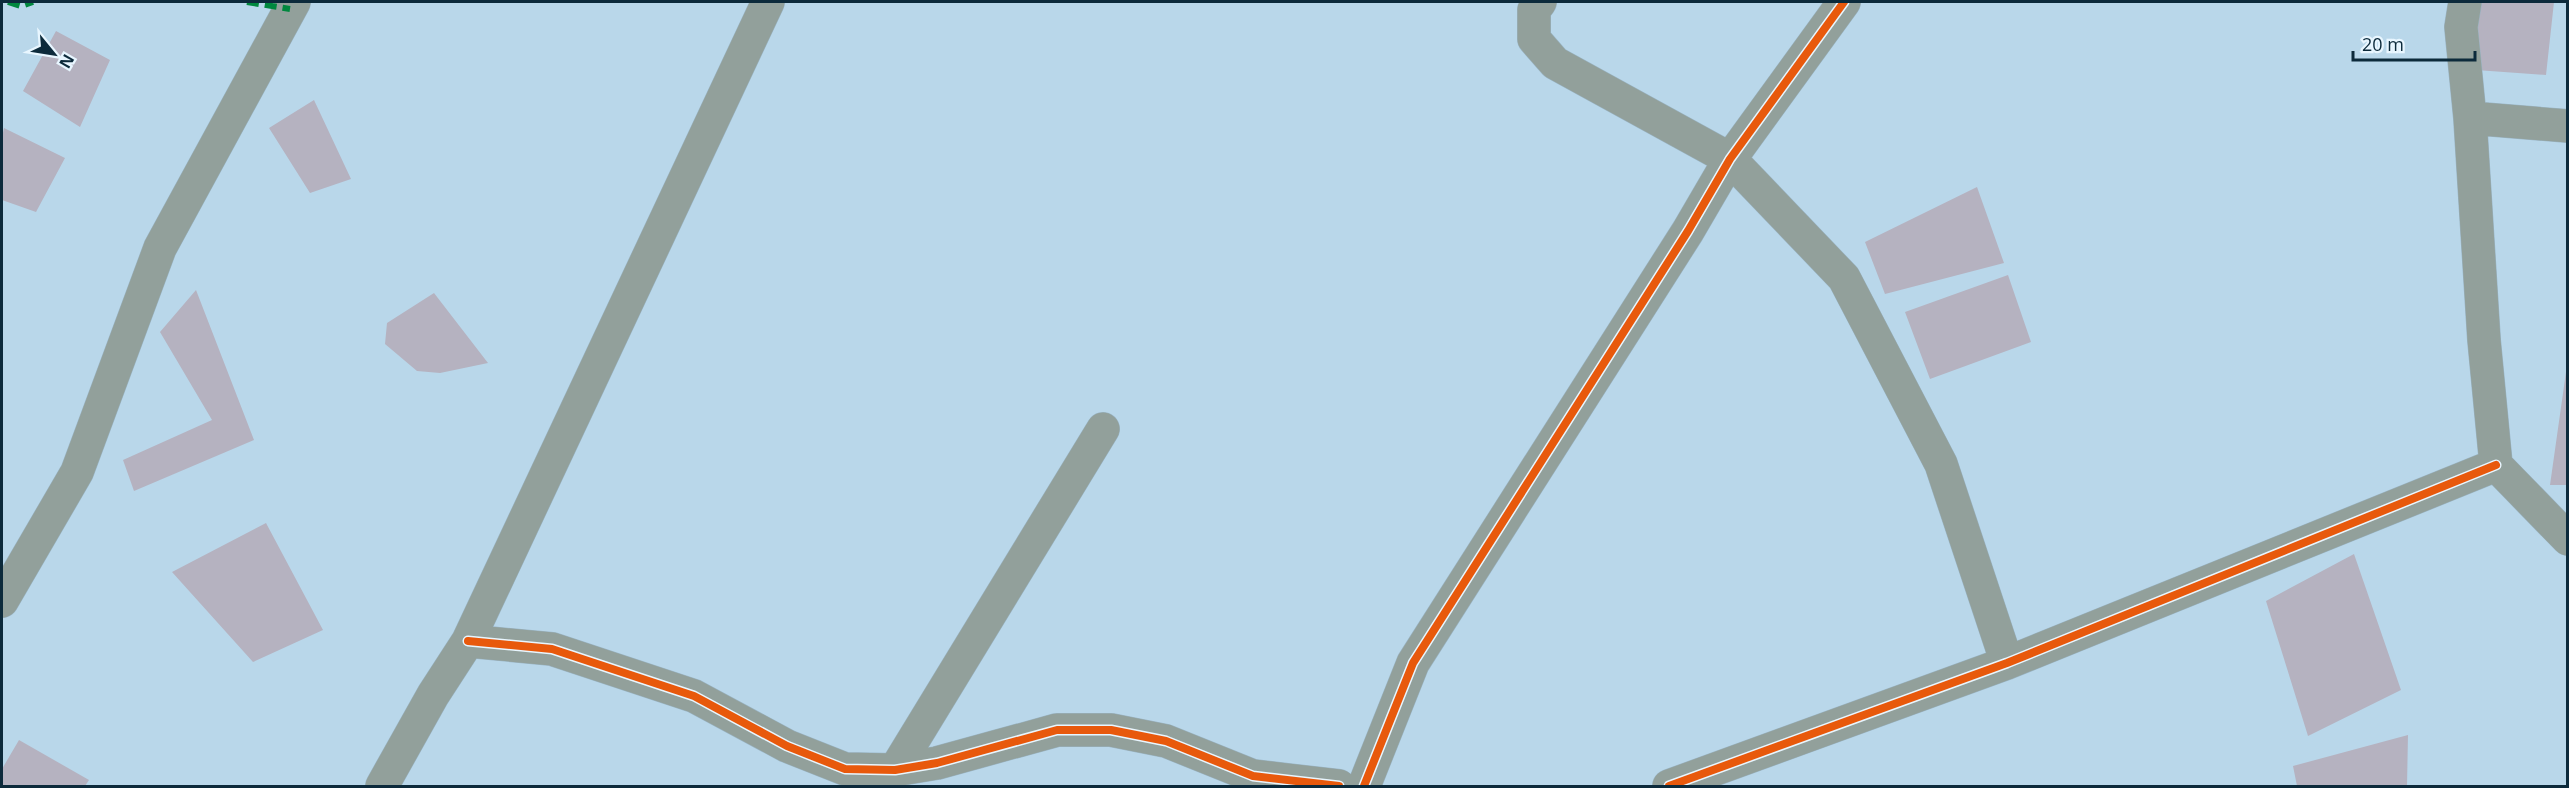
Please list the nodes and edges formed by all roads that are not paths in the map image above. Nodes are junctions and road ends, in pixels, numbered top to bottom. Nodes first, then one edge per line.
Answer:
1 (294, 2) edge
2 (768, 2) edge
3 (1540, 2) edge
4 (1844, 2) edge
5 (2465, 2) edge
6 (2470, 117) junction
7 (2568, 126) edge
8 (1730, 159) junction
9 (1103, 429) dead end
10 (2496, 465) junction
11 (2568, 539) edge
12 (2, 601) edge
13 (468, 641) junction
14 (2007, 663) junction
15 (895, 770) junction
16 (382, 786) edge
17 (1339, 786) edge
18 (1364, 786) edge
19 (1669, 786) edge

1 - 12 street
2 - 13 street
3 - 8 street
4 - 8 street
5 - 6 street
6 - 7 street
6 - 10 street
8 - 14 street
8 - 18 street
9 - 15 street
10 - 11 street
10 - 14 street
13 - 15 street
13 - 16 street
14 - 19 street
15 - 17 street

